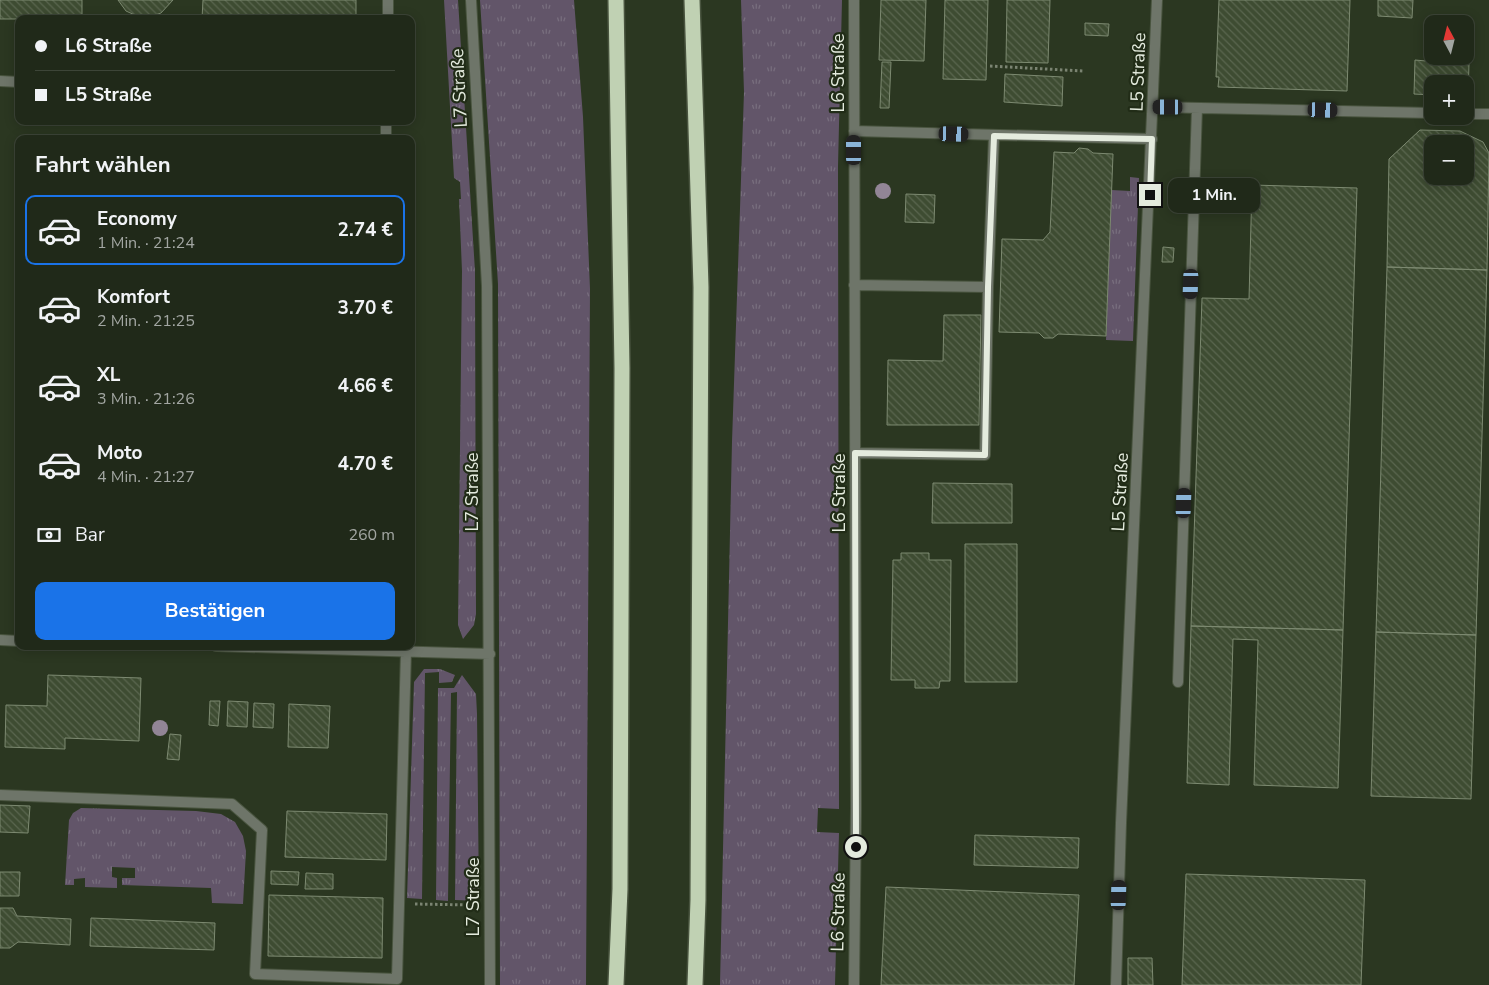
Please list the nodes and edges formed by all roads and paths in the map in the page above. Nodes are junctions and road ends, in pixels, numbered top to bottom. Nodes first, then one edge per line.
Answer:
1 (388, 0) edge
2 (471, 0) edge
3 (616, 0) edge
4 (692, 0) edge
5 (854, 0) edge
6 (1157, 0) edge
7 (388, 15) edge
8 (990, 66) dead end
9 (1083, 71) dead end
10 (0, 81) edge
11 (15, 82) edge
12 (1153, 107) junction
13 (1197, 108) junction
14 (1424, 113) edge
15 (1474, 114) edge
16 (1489, 114) edge
17 (854, 131) junction
18 (994, 136) junction
19 (1152, 139) junction
20 (854, 285) junction
21 (988, 287) junction
22 (855, 453) junction
23 (0, 640) edge
24 (15, 641) edge
25 (394, 650) edge
26 (406, 651) junction
27 (490, 654) junction
28 (1178, 682) dead end
29 (0, 795) edge
30 (416, 904) dead end
31 (490, 906) junction
32 (490, 985) edge
33 (616, 985) edge
34 (696, 985) edge
35 (854, 985) edge
36 (1116, 985) edge

1 - 7 lane
2 - 27 lane, L7 Straße
3 - 33 highway
4 - 34 highway
5 - 17 lane, L6 Straße
6 - 12 lane, L5 Straße
8 - 9 path
10 - 11 lane
12 - 13 lane
12 - 19 lane, L5 Straße
13 - 14 lane
13 - 28 lane
15 - 16 lane
17 - 18 lane
17 - 20 lane, L6 Straße
18 - 19 lane
18 - 21 lane
19 - 36 lane, L5 Straße
20 - 21 lane
20 - 22 lane, L6 Straße
21 - 22 lane
22 - 35 lane, L6 Straße
23 - 24 lane
25 - 26 lane
26 - 27 lane
26 - 29 lane
27 - 31 lane, L7 Straße
30 - 31 path
31 - 32 lane, L7 Straße

